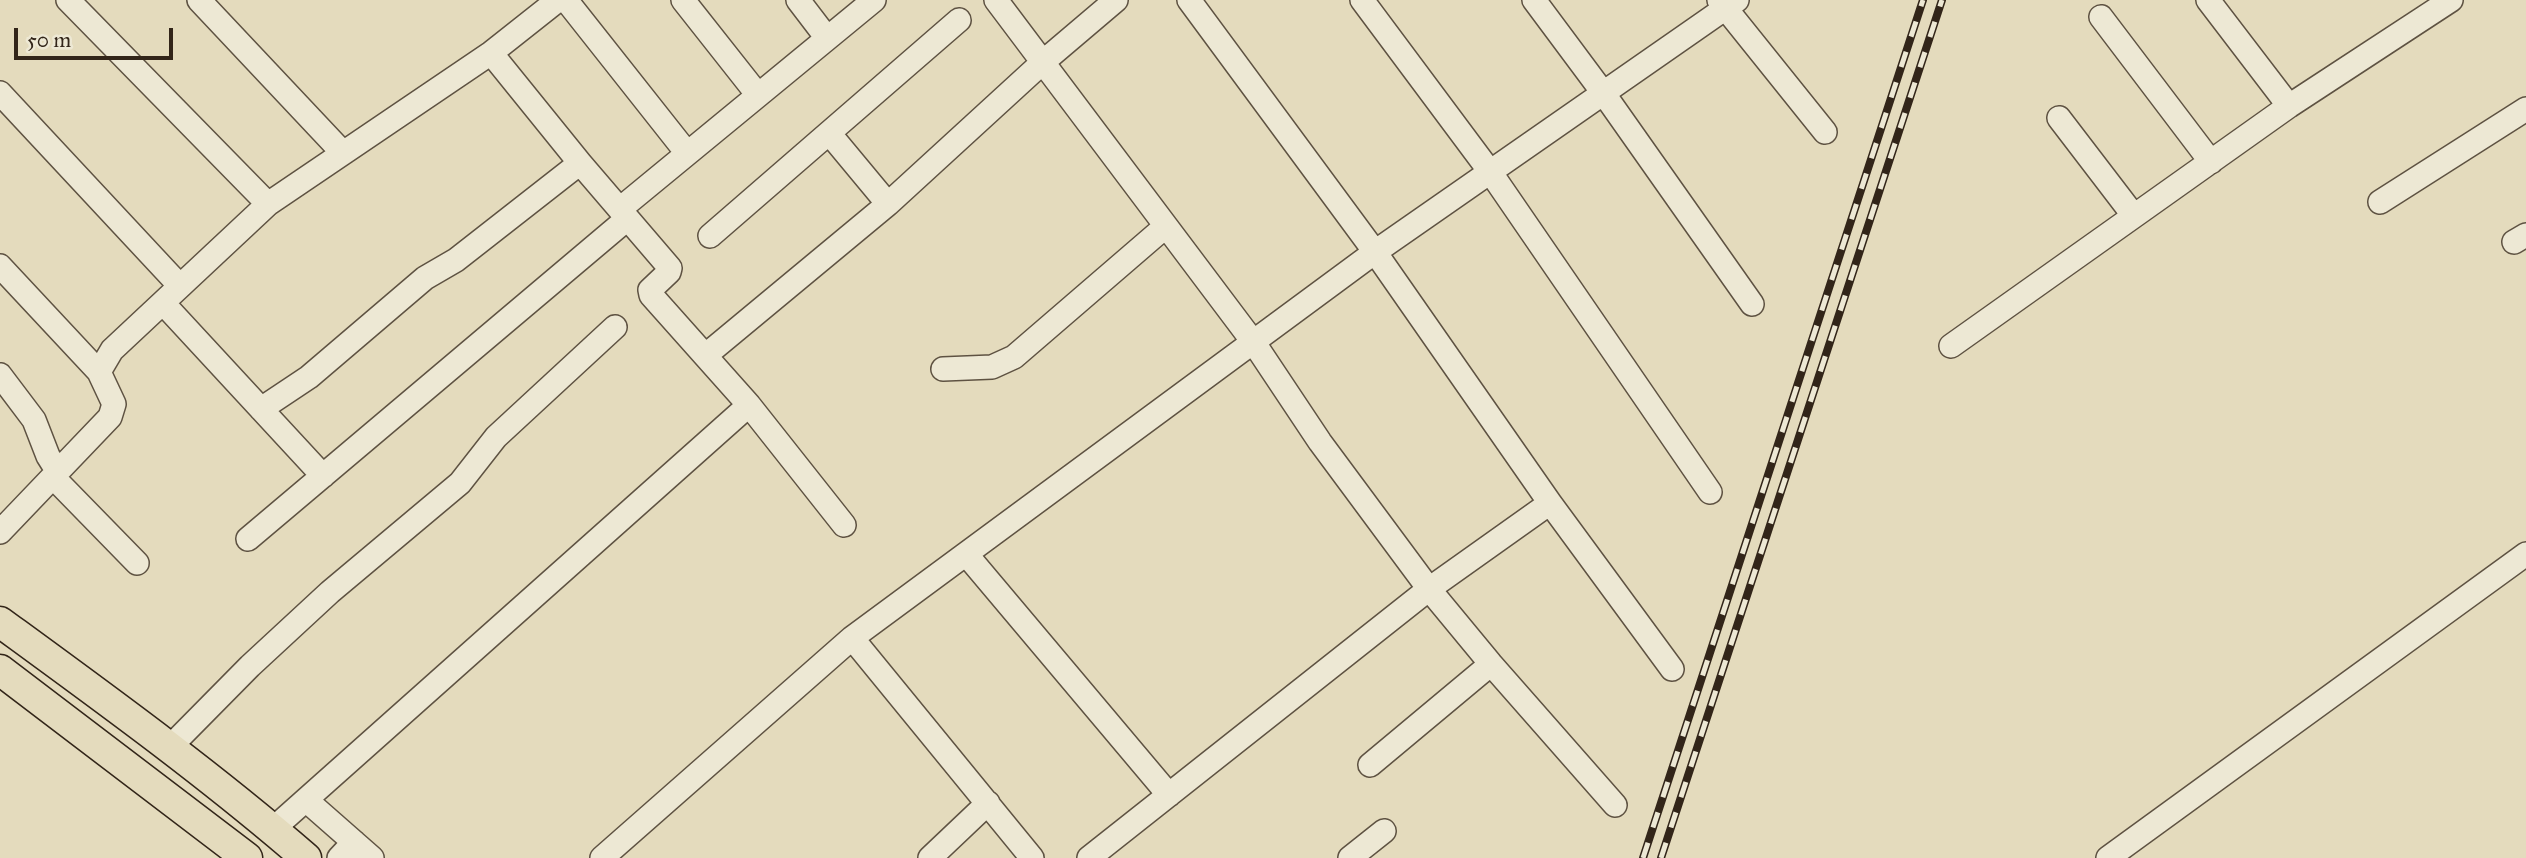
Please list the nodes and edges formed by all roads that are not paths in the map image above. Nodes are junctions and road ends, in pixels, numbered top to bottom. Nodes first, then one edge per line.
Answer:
1 (68, 0) edge
2 (199, 0) edge
3 (558, 0) edge
4 (566, 0) edge
5 (683, 0) edge
6 (798, 0) edge
7 (874, 0) edge
8 (996, 0) edge
9 (1116, 0) edge
10 (1189, 0) edge
11 (1362, 0) edge
12 (1534, 0) edge
13 (2208, 0) edge
14 (2444, 2) edge
15 (1727, 3) edge
16 (2101, 18) dead end
17 (958, 20) dead end
18 (827, 38) junction
19 (491, 53) junction
20 (1043, 62) junction
21 (0, 93) edge
22 (1604, 94) junction
23 (758, 95) junction
24 (2290, 106) junction
25 (2526, 109) edge
26 (2059, 118) dead end
27 (1825, 132) dead end
28 (829, 133) junction
29 (343, 153) junction
30 (687, 153) junction
31 (2211, 162) junction
32 (580, 163) junction
33 (1491, 173) junction
34 (2380, 202) dead end
35 (268, 204) junction
36 (888, 204) junction
37 (623, 214) junction
38 (2134, 216) junction
39 (1166, 226) junction
40 (710, 236) dead end
41 (1375, 252) junction
42 (0, 266) edge
43 (180, 286) junction
44 (163, 303) junction
45 (1752, 304) dead end
46 (615, 327) dead end
47 (1254, 343) junction
48 (1951, 346) dead end
49 (706, 355) junction
50 (943, 369) dead end
51 (99, 372) junction
52 (0, 375) edge
53 (749, 405) junction
54 (261, 409) junction
55 (55, 474) junction
56 (323, 476) junction
57 (1710, 492) dead end
58 (1550, 503) junction
59 (844, 524) dead end
60 (0, 532) edge
61 (248, 539) dead end
62 (965, 554) junction
63 (2526, 554) edge
64 (136, 563) dead end
65 (1429, 589) junction
66 (0, 622) edge
67 (852, 638) junction
68 (27, 642) junction
69 (1491, 664) junction
70 (1672, 669) dead end
71 (2, 674) edge
72 (169, 748) junction
73 (1370, 765) dead end
74 (1169, 795) junction
75 (306, 800) junction
76 (988, 803) junction
77 (1615, 805) dead end
78 (273, 829) junction
79 (1384, 831) dead end
80 (346, 850) edge
81 (245, 857) edge
82 (306, 858) edge
83 (372, 858) edge
84 (602, 858) edge
85 (930, 858) edge
86 (1032, 858) edge
87 (1089, 858) edge
88 (1350, 858) edge
89 (2108, 858) edge

1 - 35 street
2 - 29 street
3 - 19 street
4 - 30 street
5 - 23 street
6 - 18 street
7 - 18 street
8 - 20 street
9 - 20 street
10 - 41 street
11 - 33 street
12 - 22 street
13 - 24 street
14 - 24 street
15 - 22 street
15 - 27 street
16 - 31 street
17 - 28 street
18 - 23 street
19 - 29 street
19 - 32 street
20 - 36 street
20 - 39 street
21 - 43 street
22 - 33 street
22 - 45 street
23 - 30 street
24 - 31 street
25 - 34 street
26 - 38 street
28 - 36 street
28 - 40 street
29 - 35 street
30 - 37 street
31 - 38 street
32 - 37 street
32 - 54 street
33 - 41 street
33 - 57 street
35 - 43 street
36 - 49 street
37 - 49 street
37 - 56 street
38 - 48 street
39 - 47 street
39 - 50 street
41 - 47 street
41 - 58 street
42 - 51 street
43 - 44 street
44 - 51 street
44 - 54 street
46 - 72 street
47 - 62 street
47 - 65 street
49 - 53 street
51 - 55 street
52 - 55 street
53 - 59 street
53 - 75 street
54 - 56 street
55 - 60 street
55 - 64 street
56 - 61 street
58 - 65 street
58 - 70 street
62 - 67 street
62 - 74 street
63 - 89 street
65 - 69 street
65 - 74 street
66 - 68 main road
67 - 76 street
67 - 84 street
68 - 71 street
68 - 72 main road
69 - 73 street
69 - 77 street
71 - 81 main road
72 - 78 main road
74 - 87 street
75 - 78 street
75 - 80 street
76 - 85 street
76 - 86 street
78 - 82 main road
79 - 88 street
80 - 83 street

